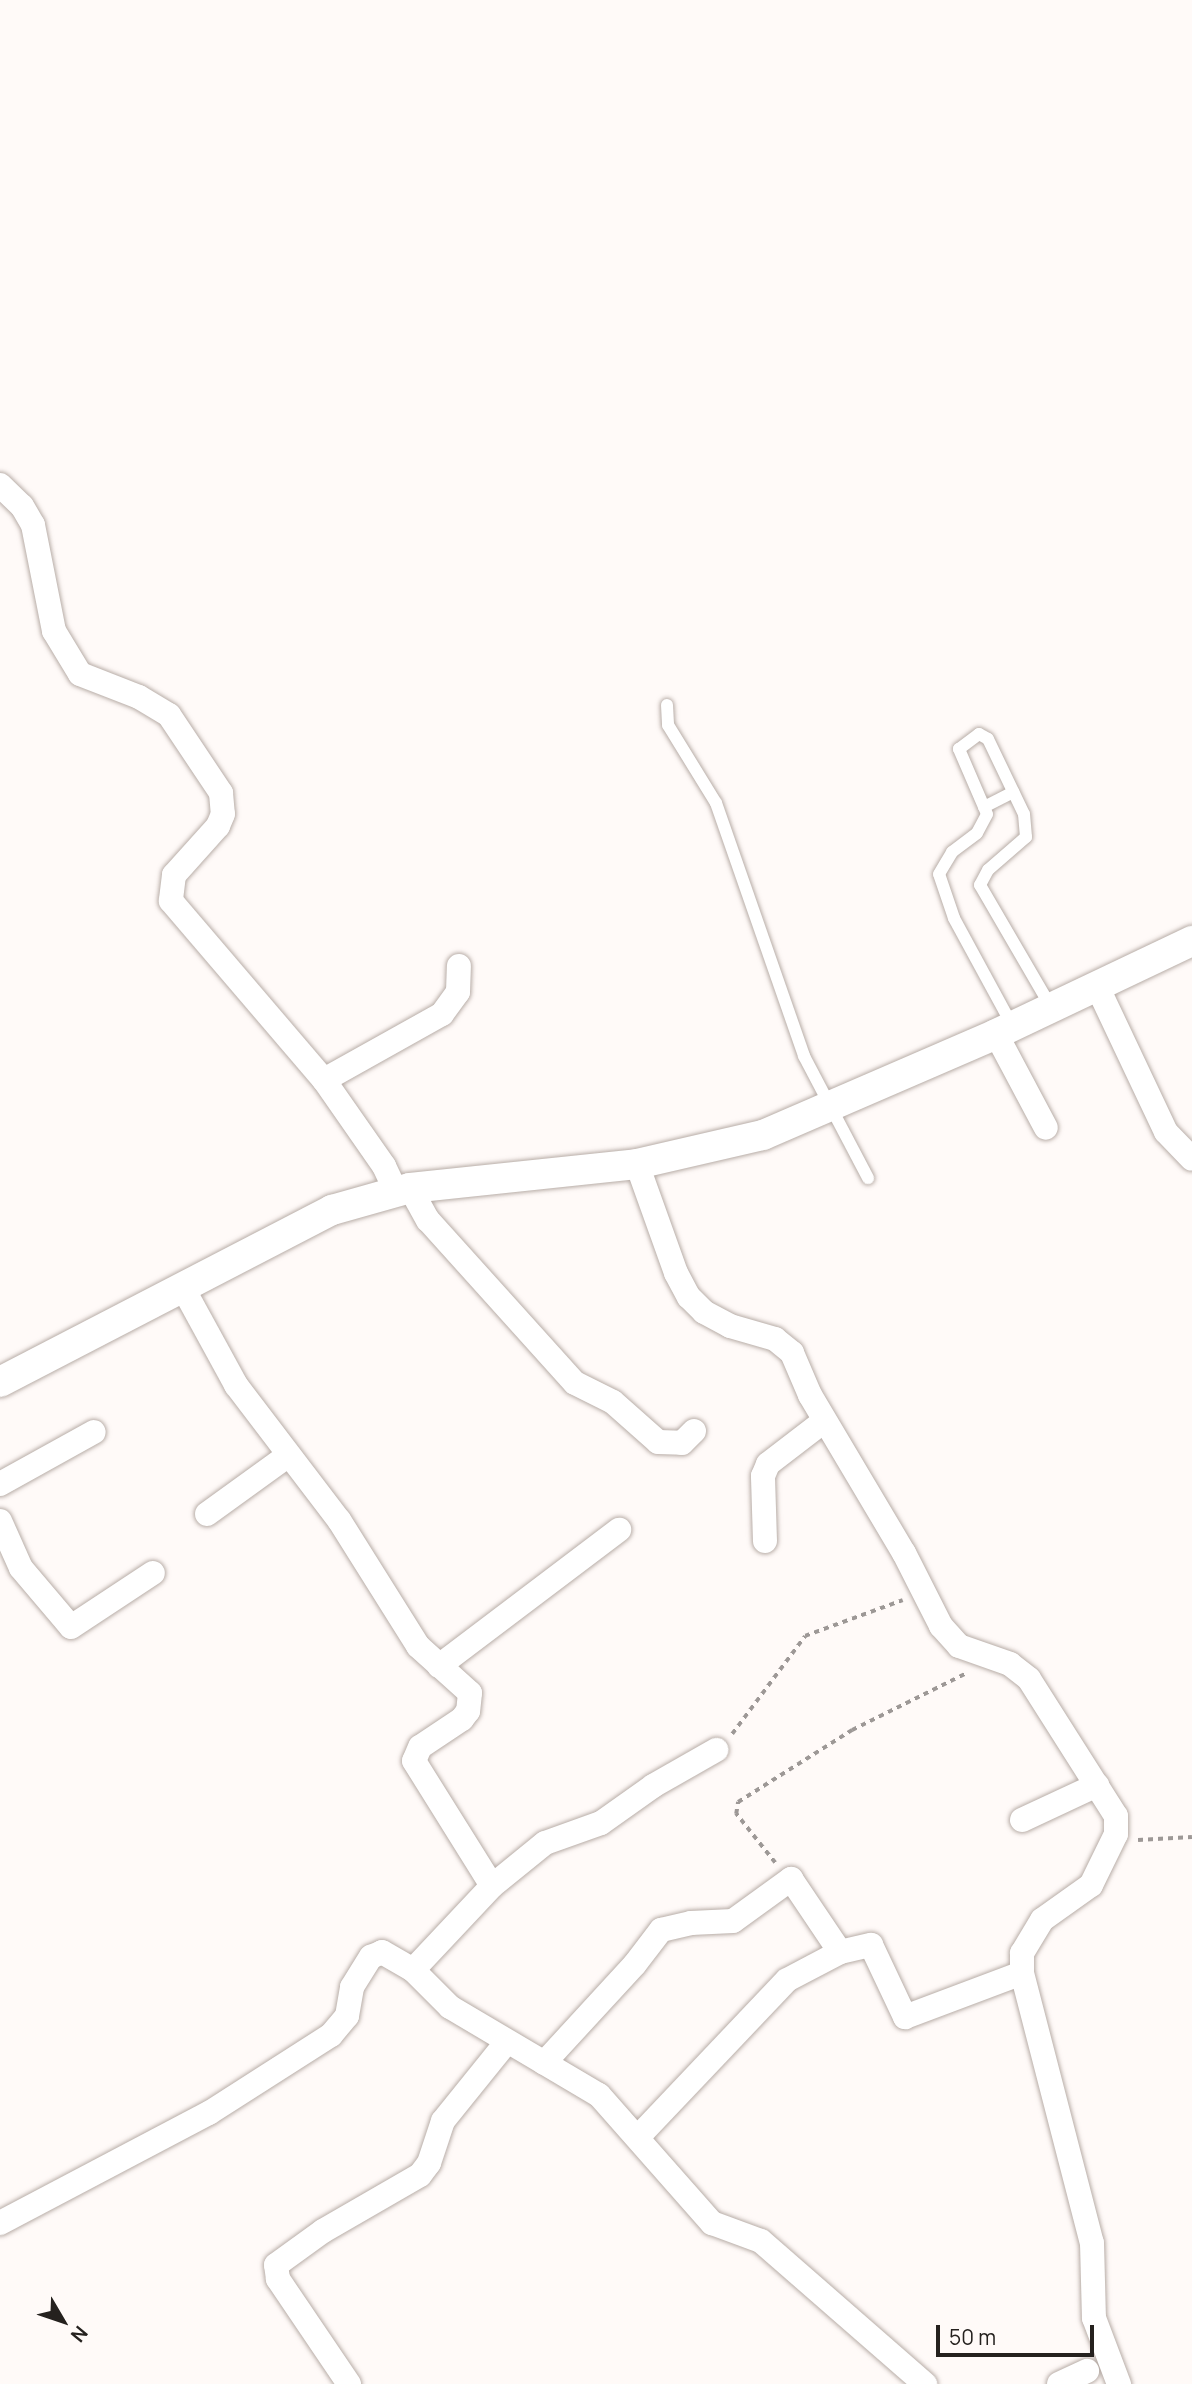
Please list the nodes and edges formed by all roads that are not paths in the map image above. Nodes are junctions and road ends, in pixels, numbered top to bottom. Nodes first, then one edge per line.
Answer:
1 (0, 485) edge
2 (667, 705) dead end
3 (1013, 792) junction
4 (984, 807) junction
5 (1192, 941) edge
6 (460, 966) dead end
7 (1097, 986) junction
8 (1051, 1007) junction
9 (1004, 1030) junction
10 (324, 1080) junction
11 (831, 1106) junction
12 (1046, 1128) dead end
13 (1192, 1159) edge
14 (637, 1164) junction
15 (868, 1178) dead end
16 (402, 1189) junction
17 (183, 1288) junction
18 (0, 1382) edge
19 (824, 1421) junction
20 (694, 1431) dead end
21 (94, 1432) dead end
22 (287, 1456) junction
23 (0, 1484) edge
24 (207, 1514) dead end
25 (0, 1521) edge
26 (619, 1530) dead end
27 (765, 1541) dead end
28 (153, 1573) dead end
29 (439, 1666) junction
30 (716, 1750) road end
31 (1097, 1785) junction
32 (1023, 1820) dead end
33 (492, 1886) junction
34 (840, 1952) junction
35 (413, 1970) junction
36 (1022, 1972) junction
37 (506, 2043) junction
38 (544, 2063) junction
39 (638, 2137) junction
40 (0, 2223) edge
41 (1087, 2371) dead end
42 (349, 2384) edge
43 (925, 2384) edge
44 (1059, 2384) edge
45 (1119, 2384) edge

1 - 10 street
2 - 11 lane
3 - 4 lane
3 - 4 lane
3 - 8 lane
4 - 9 lane
5 - 7 street
6 - 10 street
7 - 8 street
7 - 13 street
8 - 9 street
9 - 11 street
9 - 12 street
10 - 16 street
11 - 14 street
11 - 15 lane
14 - 16 street
14 - 19 street
16 - 17 street
16 - 20 street
17 - 18 street
17 - 22 street
19 - 27 street
19 - 31 street
21 - 23 street
22 - 24 street
22 - 29 street
25 - 28 street
26 - 29 street
29 - 33 street
30 - 33 street
31 - 32 street
31 - 36 street
33 - 35 street
34 - 36 street
34 - 38 street
34 - 39 street
35 - 37 street
35 - 40 street
36 - 45 street
37 - 38 street
37 - 42 street
38 - 39 street
39 - 43 street
41 - 44 street

